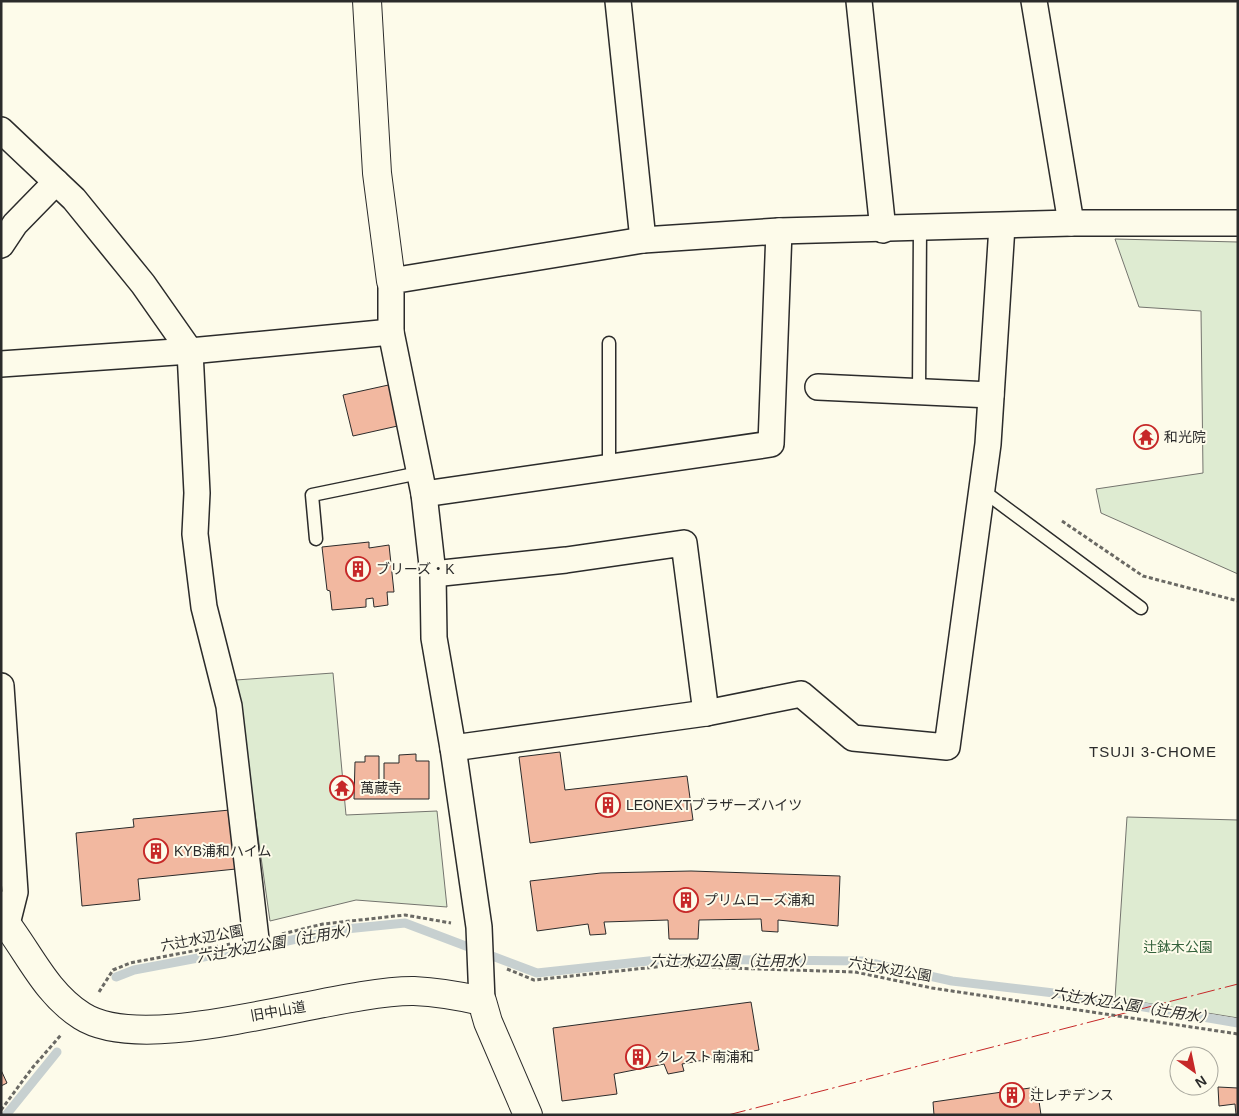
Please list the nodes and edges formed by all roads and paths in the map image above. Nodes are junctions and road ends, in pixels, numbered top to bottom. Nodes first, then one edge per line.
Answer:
1 (367, 1) edge
2 (618, 1) edge
3 (860, 1) edge
4 (1034, 1) edge
5 (1, 130) edge
6 (56, 182) junction
7 (1071, 223) junction
8 (1238, 223) edge
9 (1002, 226) junction
10 (920, 228) junction
11 (883, 230) junction
12 (780, 231) junction
13 (643, 240) junction
14 (1, 245) edge
15 (391, 281) junction
16 (391, 332) junction
17 (609, 343) dead end
18 (190, 352) junction
19 (1, 364) edge
20 (818, 387) dead end
21 (920, 392) junction
22 (991, 395) junction
23 (609, 468) junction
24 (422, 483) junction
25 (982, 490) junction
26 (1056, 517) dead end
27 (316, 539) dead end
28 (433, 574) junction
29 (1238, 601) edge
30 (1141, 608) dead end
31 (1, 686) edge
32 (706, 714) junction
33 (453, 748) junction
34 (4, 920) edge
35 (479, 927) junction
36 (256, 939) junction
37 (481, 958) junction
38 (482, 1001) junction
39 (82, 1016) junction
40 (1238, 1034) edge
41 (1, 1110) edge
42 (528, 1115) edge

1 - 15 street
2 - 13 street
3 - 11 street
4 - 7 street
5 - 6 street
6 - 14 street
6 - 18 street
7 - 8 street
7 - 9 street
9 - 10 street
9 - 22 street
10 - 11 street
10 - 21 lane
11 - 12 street
12 - 13 street
12 - 23 street
13 - 15 street
15 - 16 street
16 - 18 street
16 - 24 street
17 - 23 lane
18 - 19 street
18 - 36 street
20 - 21 street
21 - 22 street
22 - 25 street
23 - 24 street
24 - 27 lane
24 - 28 street
25 - 30 lane
25 - 32 street
26 - 29 path
28 - 32 street
28 - 33 street
31 - 34 street
32 - 33 street
33 - 35 street
34 - 39 street, 旧中山道
35 - 36 path, 六辻水辺公園
35 - 37 street
36 - 39 path, 六辻水辺公園
37 - 38 street
37 - 40 path, 六辻水辺公園
38 - 39 street, 旧中山道
38 - 42 street
39 - 41 path, 六辻水辺公園

